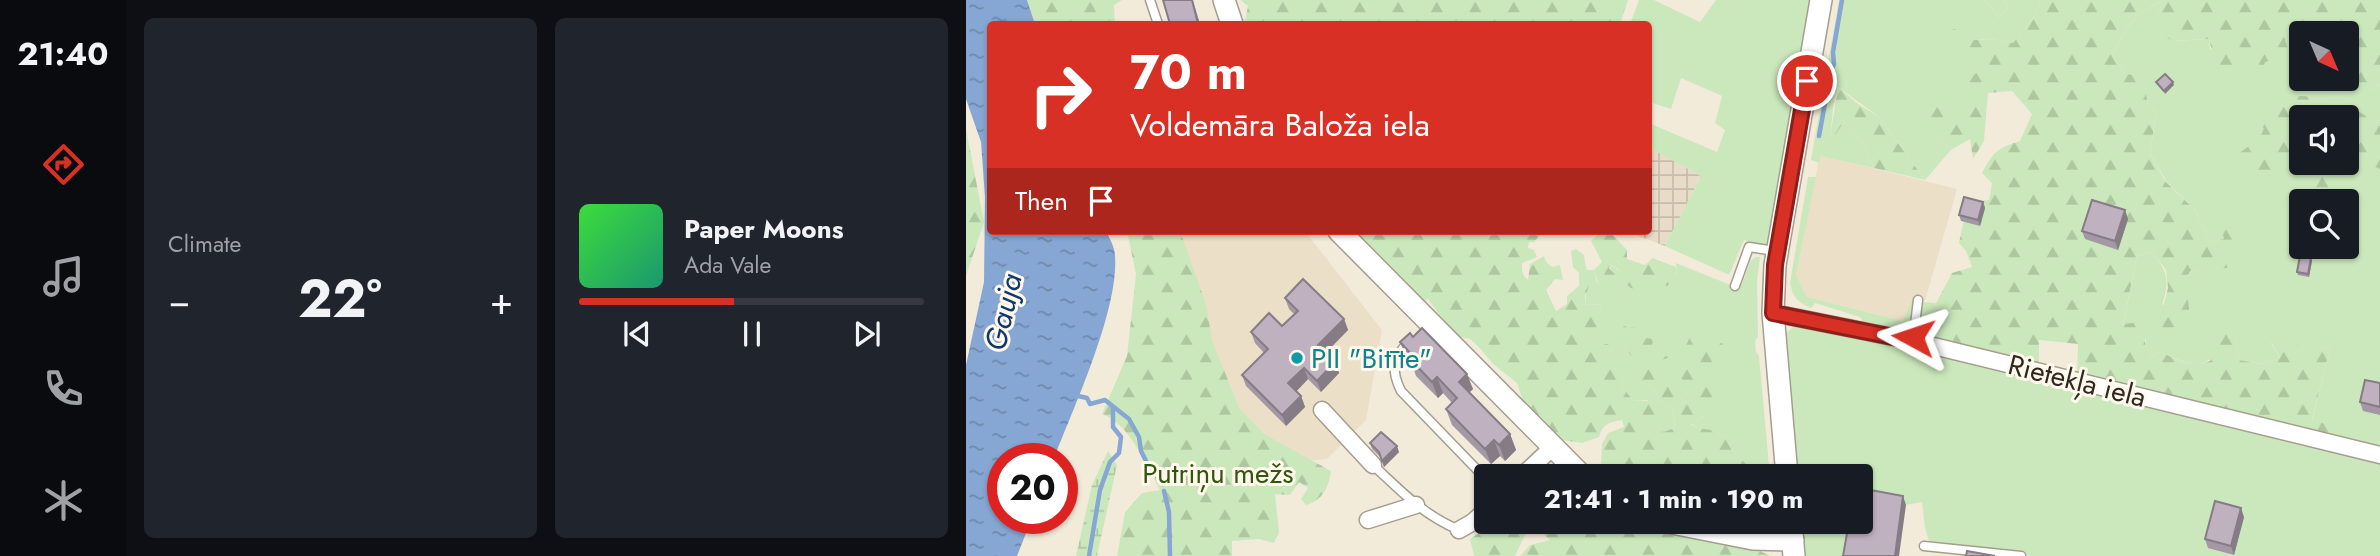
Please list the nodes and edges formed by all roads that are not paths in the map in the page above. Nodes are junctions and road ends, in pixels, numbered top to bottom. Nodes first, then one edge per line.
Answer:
1 (1150, 0) edge
2 (1224, 0) edge
3 (1821, 0) edge
4 (1157, 21) edge
5 (1231, 21) edge
6 (1343, 235) edge
7 (1778, 252) junction
8 (1735, 286) dead end
9 (1918, 300) dead end
10 (1773, 313) junction
11 (1425, 327) junction
12 (1913, 341) junction
13 (1322, 410) dead end
14 (1553, 447) junction
15 (2380, 455) edge
16 (1535, 464) edge
17 (1570, 464) edge
18 (1786, 464) edge
19 (1373, 465) joint
20 (1474, 467) edge
21 (1416, 505) junction
22 (1368, 520) dead end
23 (1474, 521) edge
24 (1459, 530) joint
25 (1728, 534) edge
26 (1793, 539) edge
27 (1924, 546) dead end
28 (2021, 556) edge

1 - 4 lane
2 - 5 street
3 - 7 street
6 - 11 street
7 - 8 lane
7 - 10 street
9 - 12 lane
10 - 12 street, Rietekļa iela
10 - 18 street
11 - 14 street
11 - 20 lane
12 - 15 street, Rietekļa iela
13 - 19 street
14 - 16 street
14 - 17 street
19 - 21 lane
21 - 22 street
21 - 24 lane
23 - 24 street
25 - 26 street
27 - 28 lane

